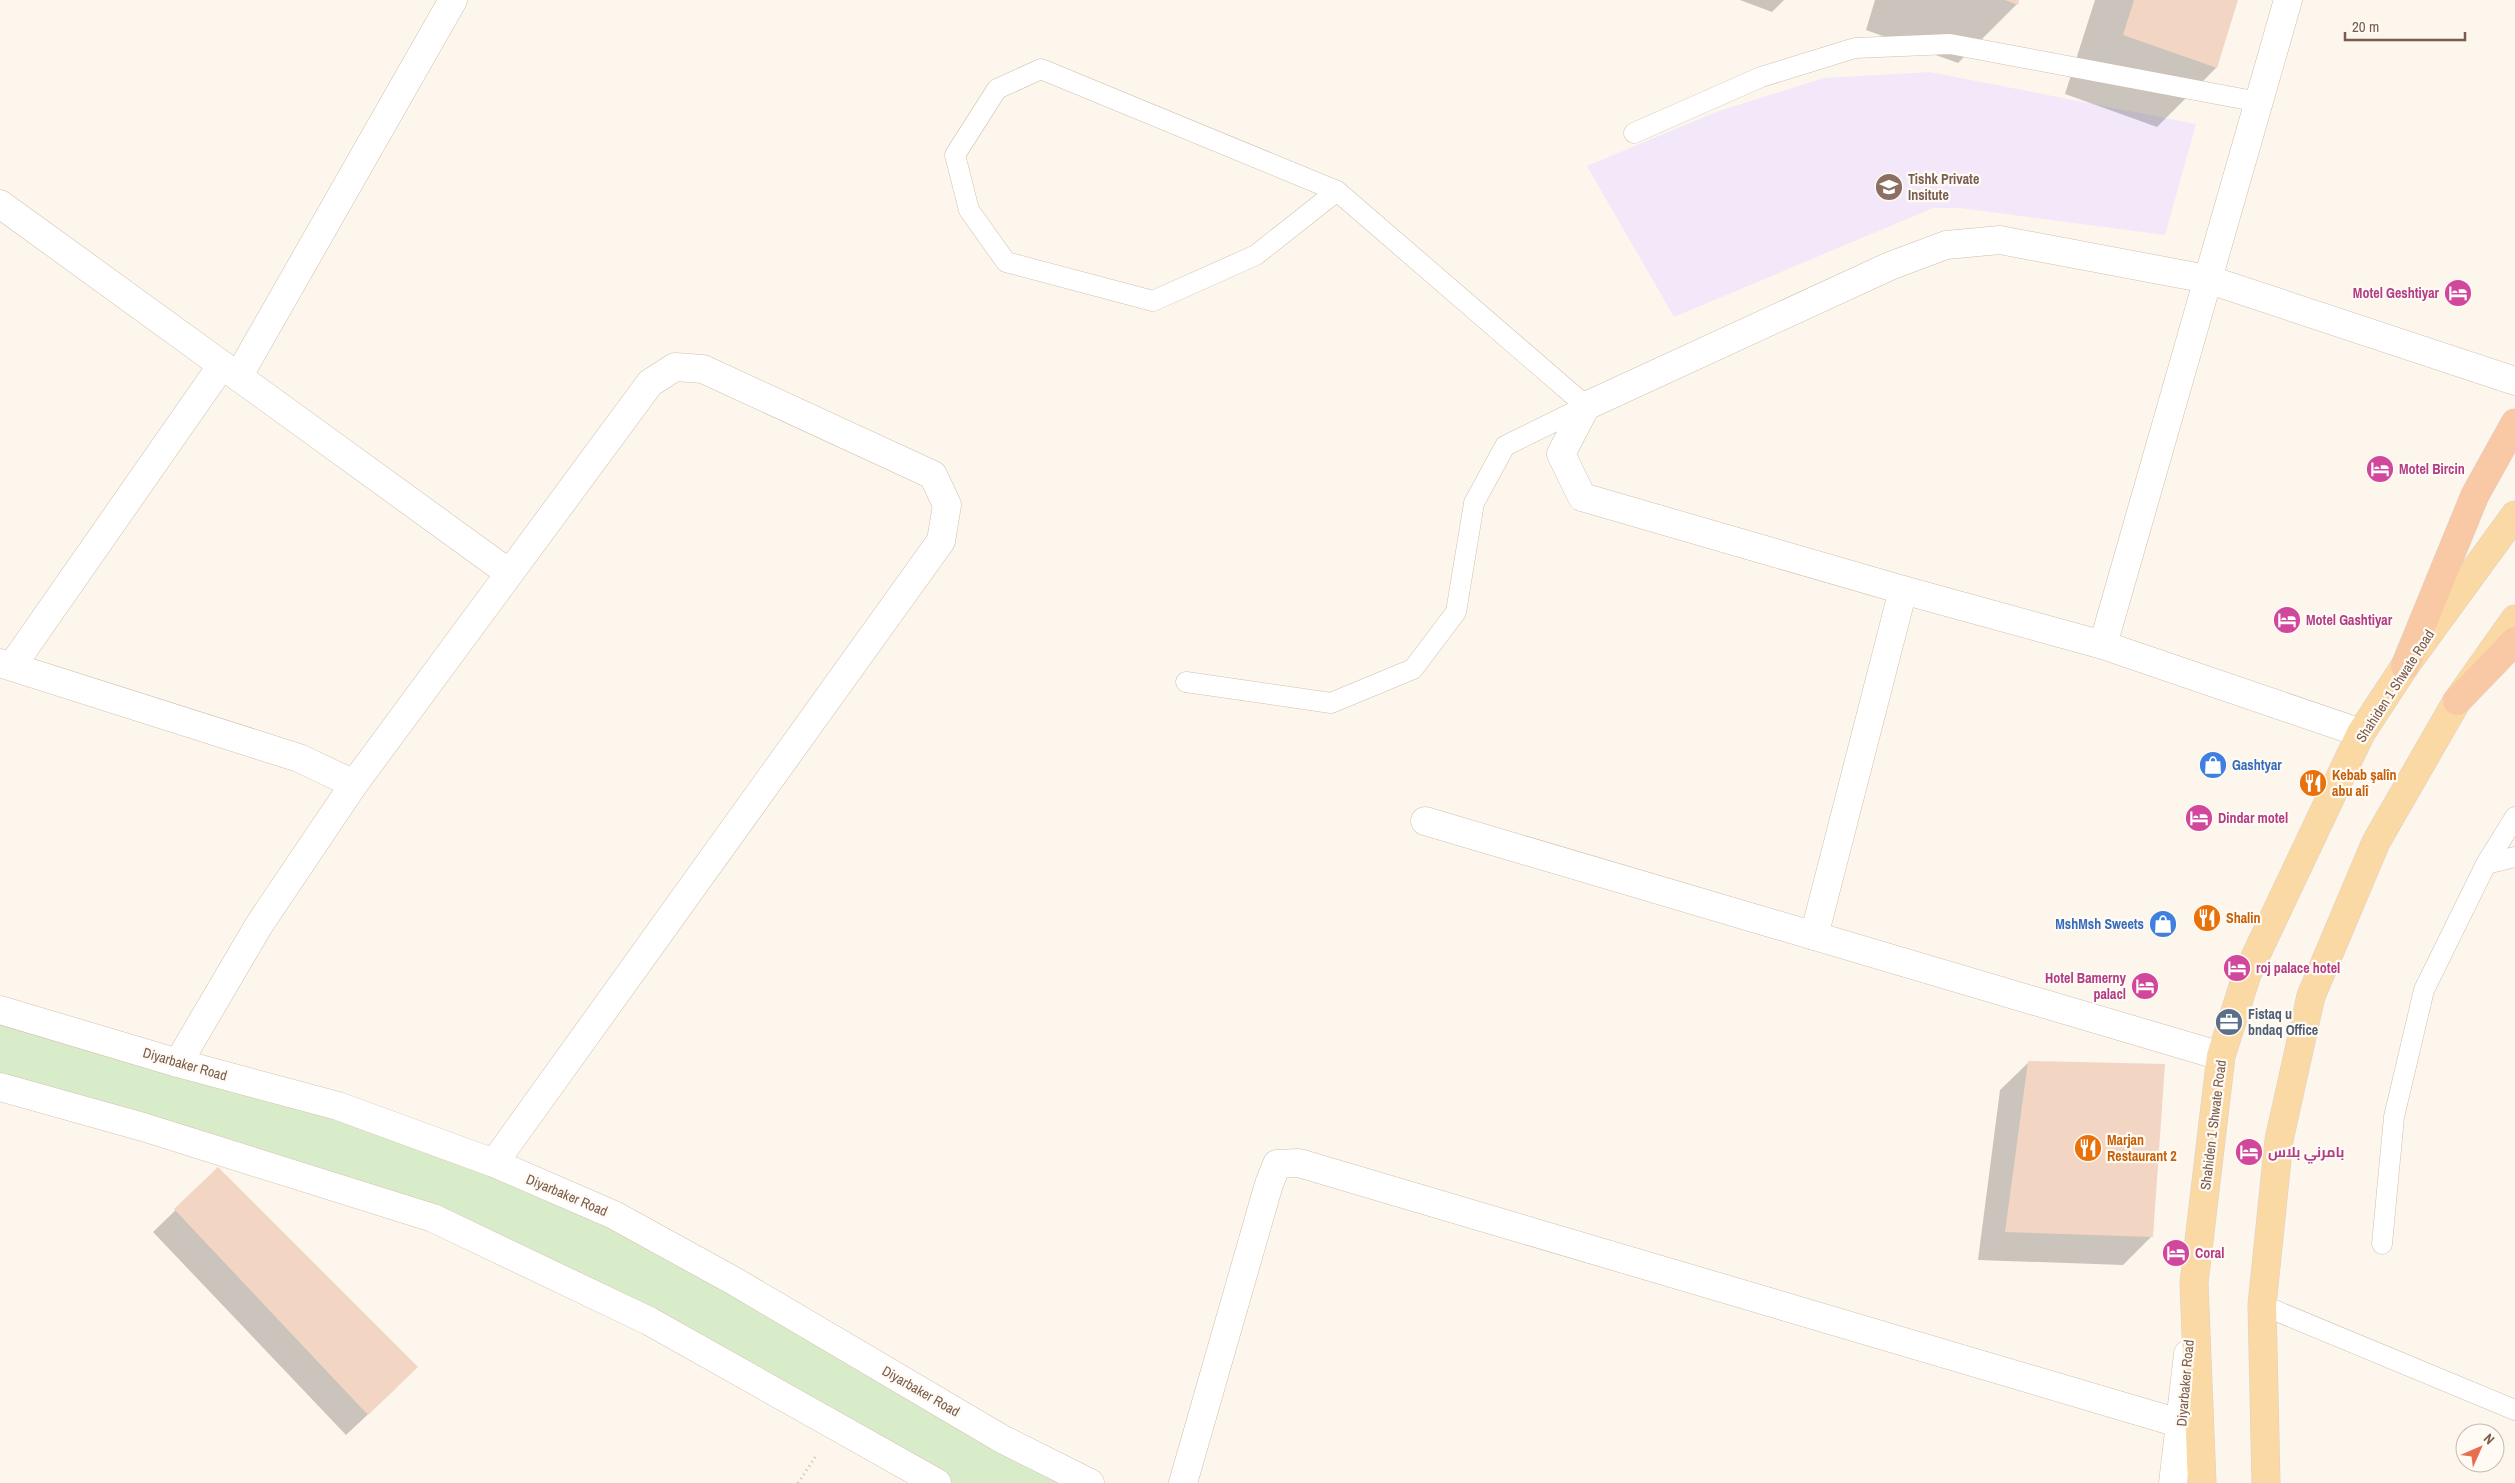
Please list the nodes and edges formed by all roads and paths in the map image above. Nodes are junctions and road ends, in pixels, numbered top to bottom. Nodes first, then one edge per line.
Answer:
1 (453, 0) edge
2 (2288, 0) edge
3 (2258, 102) junction
4 (1634, 133) dead end
5 (1337, 191) junction
6 (0, 204) edge
7 (2208, 279) junction
8 (230, 371) junction
9 (2515, 381) edge
10 (1586, 406) junction
11 (2515, 423) edge
12 (2515, 515) edge
13 (509, 573) junction
14 (1903, 590) junction
15 (2515, 619) edge
16 (2515, 641) edge
17 (2103, 645) junction
18 (6, 664) edge
19 (2405, 666) junction
20 (1186, 682) dead end
21 (2456, 701) junction
22 (2361, 733) junction
23 (354, 784) junction
24 (2515, 817) edge
25 (1425, 821) dead end
26 (2515, 856) edge
27 (2486, 864) junction
28 (1814, 936) junction
29 (0, 1010) edge
30 (2220, 1056) junction
31 (178, 1063) junction
32 (0, 1087) edge
33 (494, 1164) junction
34 (2382, 1244) dead end
35 (2194, 1283) junction
36 (2262, 1304) junction
37 (2515, 1410) edge
38 (2182, 1424) junction
39 (937, 1483) edge
40 (1090, 1483) edge
41 (1182, 1483) edge
42 (2173, 1483) edge
43 (2202, 1483) edge
44 (2266, 1483) edge

1 - 8 street
2 - 3 street
3 - 4 lane
3 - 7 street
5 - 5 lane
5 - 10 lane
6 - 8 street
7 - 9 street
7 - 10 street
7 - 17 street
8 - 13 street
8 - 18 street
10 - 14 street
10 - 20 lane
11 - 19 highway
12 - 19 main road, Shahiden 1 Shwate Road
13 - 23 street
13 - 33 street
14 - 17 street
14 - 28 street
15 - 21 main road
16 - 21 highway
17 - 22 street
18 - 23 street
19 - 22 main road, Shahiden 1 Shwate Road
21 - 36 main road
22 - 30 main road, Shahiden 1 Shwate Road
23 - 31 street
24 - 27 lane
25 - 28 street
26 - 27 lane
27 - 34 lane
28 - 30 street
29 - 31 street, Diyarbaker Road
30 - 35 main road, Shahiden 1 Shwate Road
31 - 33 street, Diyarbaker Road
32 - 39 street
33 - 40 street, Diyarbaker Road
35 - 38 street, Diyarbaker Road
35 - 43 main road, Shahiden 1 Shwate Road
36 - 37 lane
36 - 44 main road
38 - 41 street
38 - 42 street, Diyarbaker Road

